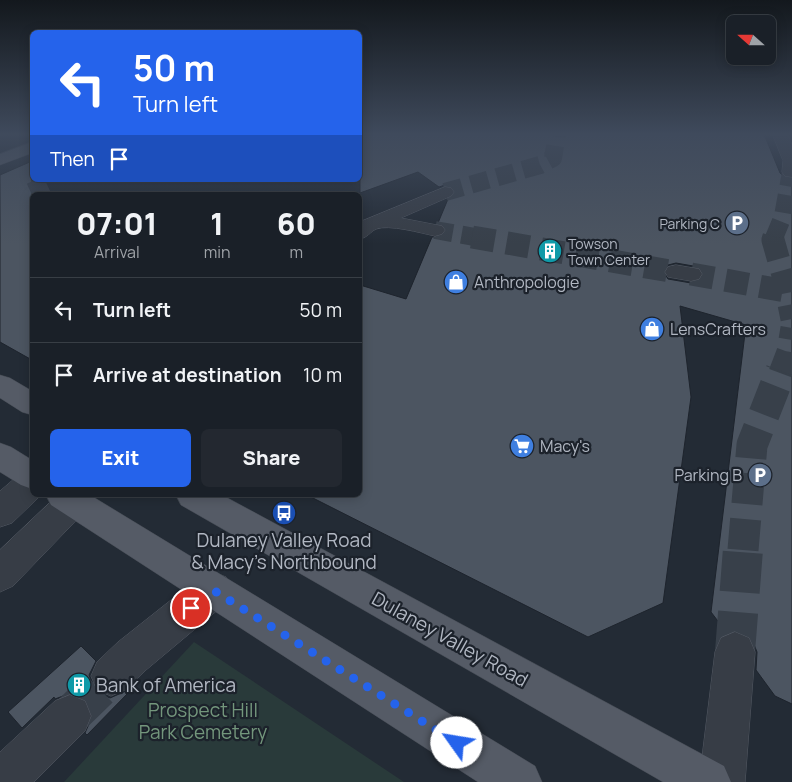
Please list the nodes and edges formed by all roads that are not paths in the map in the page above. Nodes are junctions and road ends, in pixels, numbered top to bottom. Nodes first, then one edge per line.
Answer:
1 (445, 192) tunnel mouth
2 (363, 228) edge
3 (435, 230) tunnel mouth
4 (0, 385) edge
5 (30, 403) edge
6 (0, 456) edge
7 (30, 475) edge
8 (30, 485) edge
9 (72, 497) edge
10 (196, 497) edge
11 (0, 512) edge
12 (0, 574) edge
13 (213, 590) junction
14 (735, 652) tunnel mouth
15 (111, 676) tunnel mouth
16 (70, 716) tunnel mouth
17 (2, 782) edge
18 (519, 782) edge
19 (708, 782) edge
20 (722, 782) edge

1 - 2 lane
2 - 3 lane
4 - 5 main road
6 - 7 main road
8 - 11 lane
9 - 12 lane
9 - 13 main road
10 - 19 main road, Dulaney Valley Road
13 - 15 lane
13 - 18 main road
14 - 20 lane
16 - 17 lane

